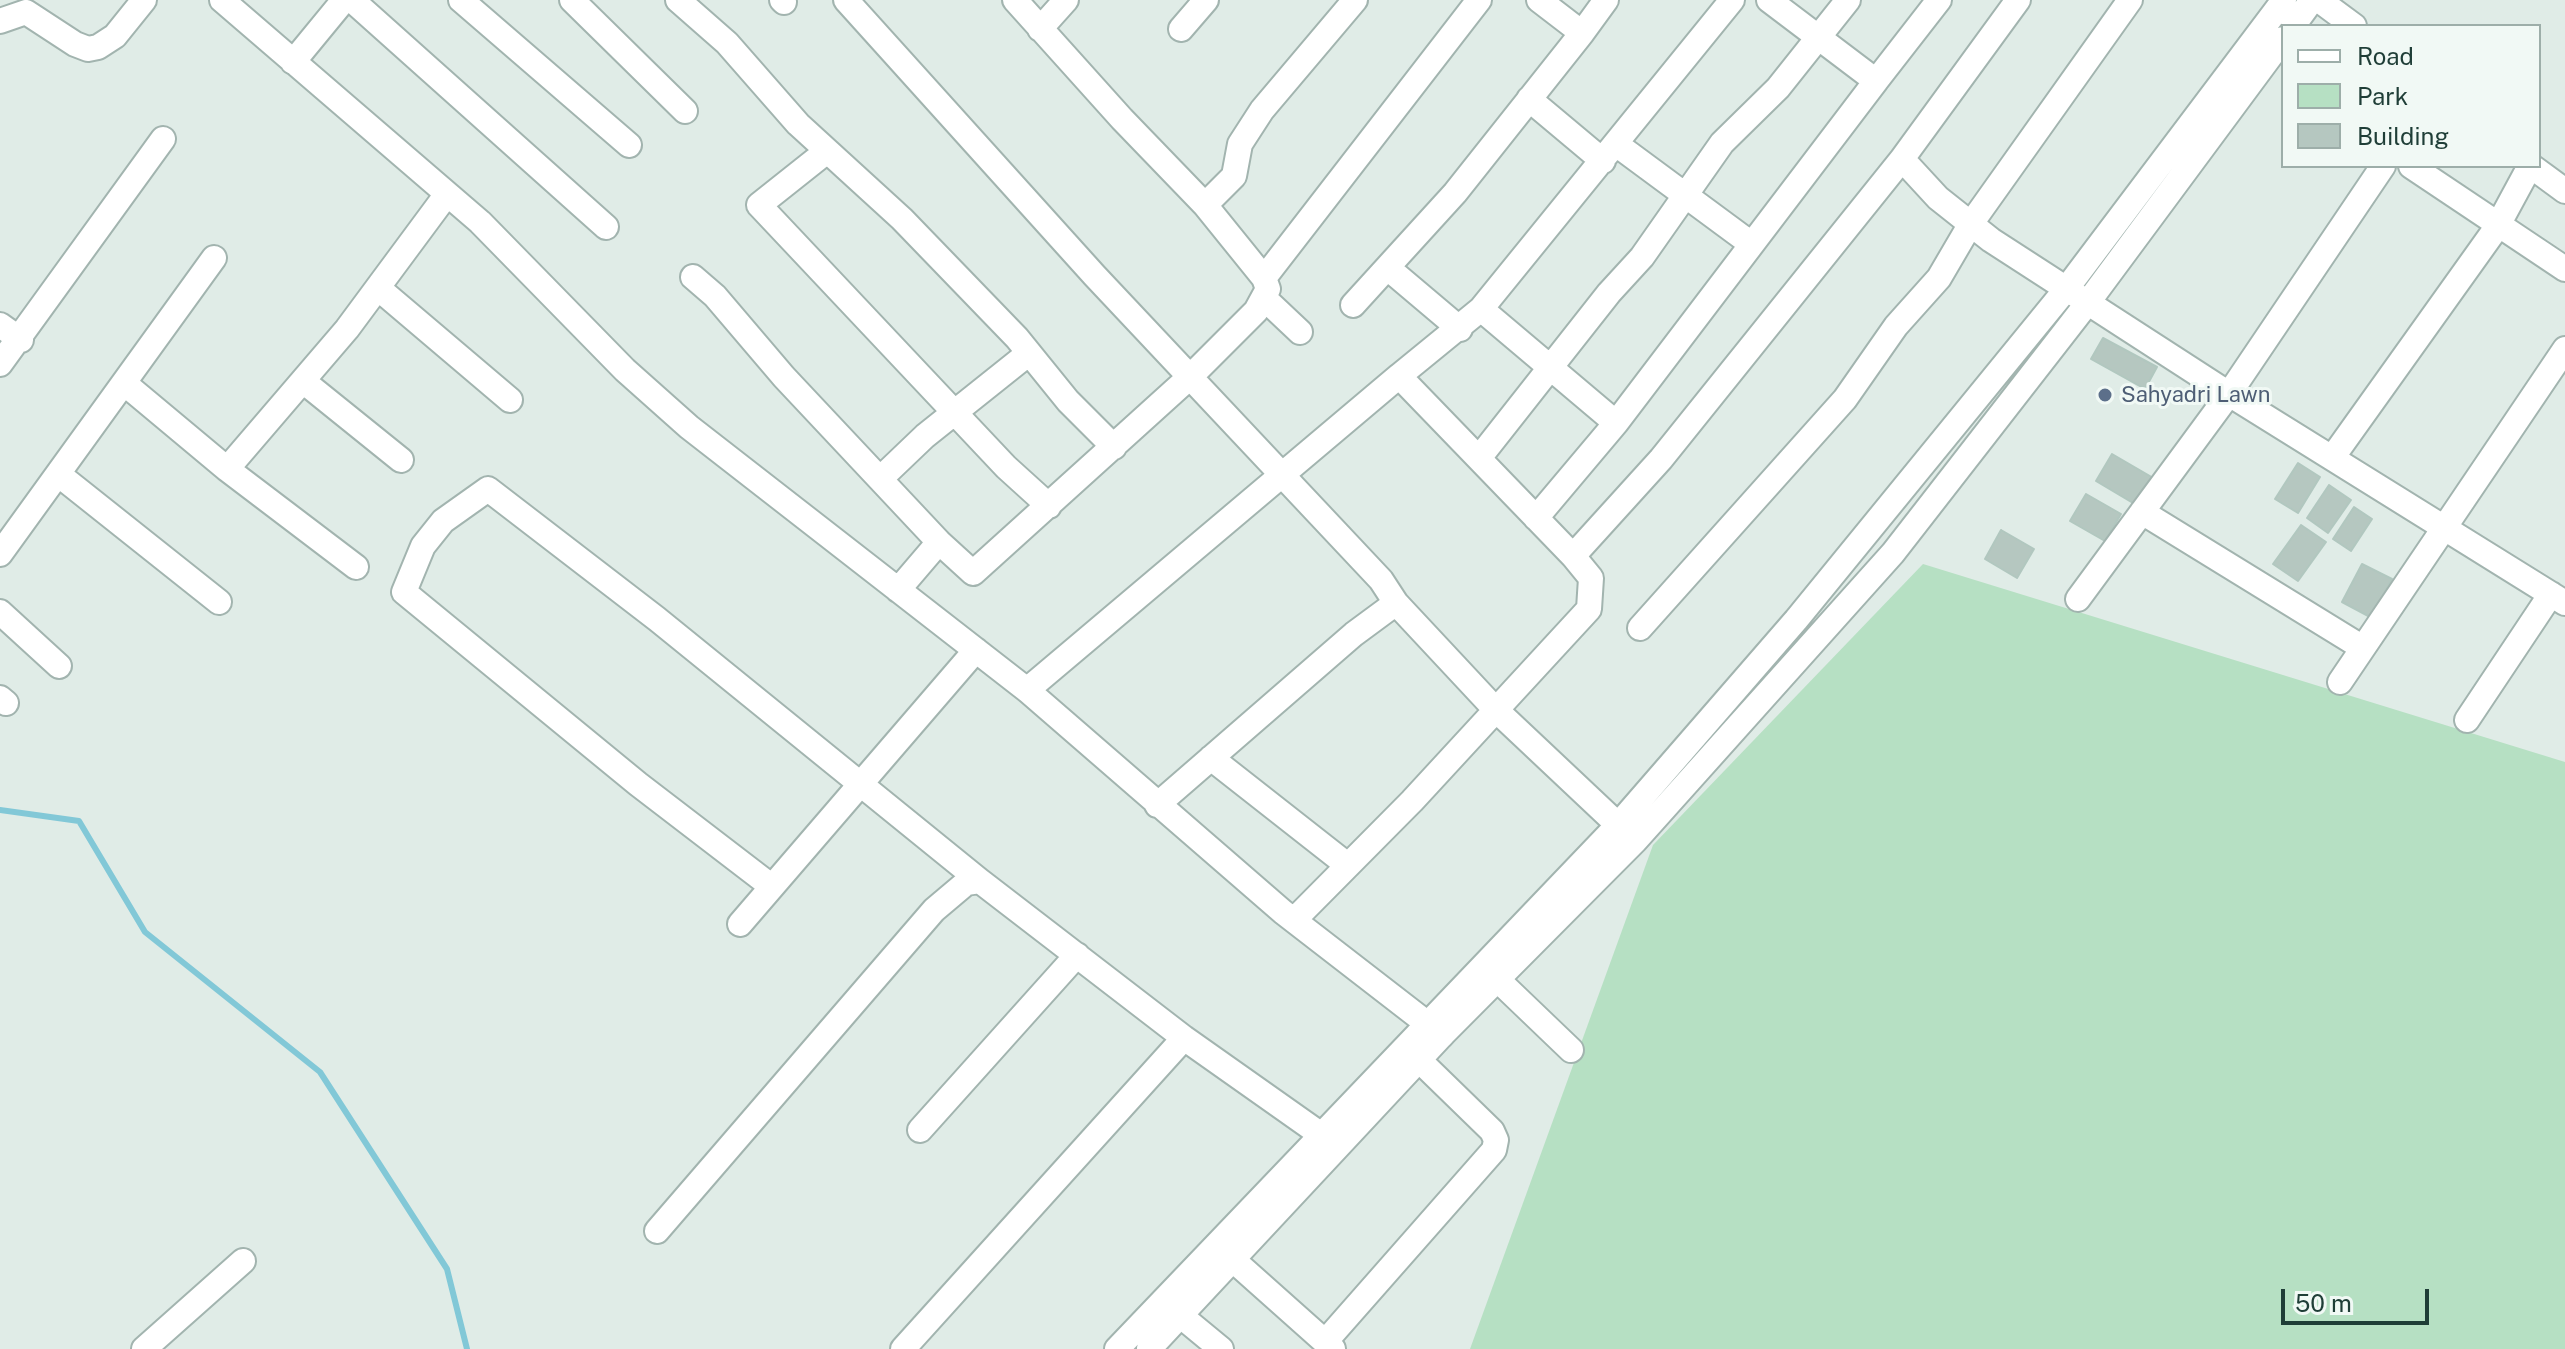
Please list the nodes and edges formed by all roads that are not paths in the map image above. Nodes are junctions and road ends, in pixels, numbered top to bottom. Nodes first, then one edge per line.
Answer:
1 (144, 0) edge
2 (222, 0) edge
3 (344, 0) edge
4 (352, 0) edge
5 (461, 0) edge
6 (572, 0) edge
7 (678, 0) edge
8 (846, 0) edge
9 (1015, 0) edge
10 (1066, 0) edge
11 (1206, 0) edge
12 (1355, 0) edge
13 (1479, 0) edge
14 (1539, 0) edge
15 (1606, 0) edge
16 (1732, 0) edge
17 (1769, 0) edge
18 (1848, 0) edge
19 (1939, 0) edge
20 (2018, 0) edge
21 (2130, 0) edge
22 (2284, 0) edge
23 (2312, 0) edge
24 (2319, 0) edge
25 (0, 21) edge
26 (2294, 24) edge
27 (2351, 24) edge
28 (1040, 29) junction
29 (1181, 29) dead end
30 (1582, 33) junction
31 (1817, 38) junction
32 (2281, 42) edge
33 (293, 62) junction
34 (1876, 81) junction
35 (1529, 99) junction
36 (685, 111) dead end
37 (163, 139) dead end
38 (629, 145) dead end
39 (827, 151) junction
40 (1610, 153) junction
41 (1902, 159) junction
42 (2382, 168) edge
43 (2414, 168) edge
44 (2530, 168) edge
45 (2534, 168) edge
46 (2565, 191) edge
47 (447, 194) junction
48 (1686, 194) junction
49 (1205, 205) junction
50 (1970, 225) junction
51 (606, 227) dead end
52 (2497, 227) junction
53 (1750, 243) junction
54 (214, 258) dead end
55 (1389, 269) junction
56 (2565, 269) edge
57 (693, 277) dead end
58 (378, 288) junction
59 (1264, 288) junction
60 (2067, 288) junction
61 (2089, 301) junction
62 (1353, 305) dead end
63 (1481, 309) junction
64 (0, 325) edge
65 (1460, 329) junction
66 (1300, 332) dead end
67 (21, 340) junction
68 (2565, 349) edge
69 (1029, 353) junction
70 (0, 364) edge
71 (1551, 369) junction
72 (1192, 375) junction
73 (1399, 376) junction
74 (303, 381) junction
75 (124, 383) junction
76 (2229, 394) junction
77 (510, 400) dead end
78 (956, 410) junction
79 (1616, 423) junction
80 (1114, 447) junction
81 (1479, 458) junction
82 (2332, 458) junction
83 (401, 460) dead end
84 (227, 469) junction
85 (58, 474) junction
86 (1279, 475) junction
87 (880, 479) junction
88 (1049, 506) junction
89 (2142, 512) junction
90 (1536, 518) junction
91 (2444, 527) junction
92 (939, 542) junction
93 (0, 554) edge
94 (1573, 556) junction
95 (356, 567) dead end
96 (898, 590) junction
97 (2560, 597) edge
98 (2078, 599) dead end
99 (219, 602) dead end
100 (1396, 603) junction
101 (0, 612) edge
102 (1640, 628) dead end
103 (2363, 648) junction
104 (976, 650) junction
105 (59, 666) dead end
106 (2340, 682) dead end
107 (1027, 690) junction
108 (1495, 709) junction
109 (2467, 720) dead end
110 (1211, 758) junction
111 (860, 785) junction
112 (1157, 805) junction
113 (1627, 833) junction
114 (1346, 864) junction
115 (980, 881) junction
116 (771, 886) junction
117 (1294, 920) junction
118 (740, 924) dead end
119 (1077, 955) junction
120 (1499, 981) junction
121 (1435, 1030) junction
122 (1184, 1038) junction
123 (1571, 1050) dead end
124 (1418, 1059) junction
125 (920, 1130) dead end
126 (1328, 1140) junction
127 (657, 1231) dead end
128 (1232, 1259) junction
129 (243, 1261) dead end
130 (1181, 1316) junction
131 (1329, 1345) edge
132 (144, 1349) edge
133 (903, 1349) edge
134 (1117, 1349) edge
135 (1149, 1349) edge
136 (1221, 1349) edge

1 - 25 street
2 - 33 street
3 - 33 street
4 - 51 street
5 - 38 street
6 - 36 street
7 - 39 street
8 - 72 street
9 - 28 street
10 - 28 street
11 - 29 street
12 - 49 street
13 - 59 street
14 - 30 street
15 - 30 street
16 - 40 street
17 - 31 street
18 - 31 street
19 - 34 street
20 - 41 street
21 - 50 street
22 - 60 street
23 - 26 street
24 - 27 street
28 - 49 street
30 - 35 street
31 - 34 street
31 - 48 street
32 - 61 street
33 - 47 street
34 - 53 street
35 - 40 street
35 - 55 street
37 - 67 street
39 - 69 street
39 - 78 street
40 - 48 street
40 - 63 street
41 - 50 street
41 - 94 street
42 - 76 street
43 - 52 street
44 - 52 street
45 - 46 street
47 - 58 street
47 - 96 street
48 - 53 street
48 - 71 street
49 - 59 street
50 - 60 street
50 - 102 street
52 - 56 street
52 - 82 street
53 - 79 street
54 - 75 street
55 - 62 street
55 - 65 street
57 - 87 street
58 - 74 street
58 - 77 street
59 - 66 street
59 - 72 street
60 - 61 street
60 - 113 street
61 - 76 street
61 - 113 street
63 - 65 street
63 - 71 street
64 - 67 street
65 - 73 street
67 - 70 street
68 - 91 street
69 - 78 street
69 - 80 street
71 - 79 street
71 - 81 street
72 - 80 street
72 - 86 street
73 - 81 street
73 - 86 street
74 - 83 street
74 - 84 street
75 - 84 street
75 - 85 street
76 - 82 street
76 - 89 street
78 - 87 street
78 - 88 street
79 - 90 street
80 - 88 street
81 - 90 street
82 - 91 street
84 - 95 street
85 - 93 street
85 - 99 street
86 - 100 street
86 - 107 street
87 - 92 street
88 - 92 street
89 - 98 street
89 - 103 street
90 - 94 street
91 - 97 street
91 - 103 street
92 - 96 street
94 - 108 street
96 - 104 street
97 - 109 street
100 - 108 street
100 - 110 street
101 - 105 street
103 - 106 street
104 - 107 street
104 - 111 street
107 - 112 street
108 - 113 street
108 - 114 street
110 - 112 street
110 - 114 street
111 - 115 street
111 - 116 street
111 - 116 street
112 - 117 street
113 - 120 street
113 - 121 street
114 - 117 street
115 - 119 street
115 - 127 street
116 - 118 street
117 - 121 street
119 - 122 street
119 - 125 street
120 - 121 street
120 - 123 street
121 - 124 street
121 - 126 street
122 - 126 street
122 - 133 street
124 - 126 street
124 - 131 street
126 - 128 street
126 - 134 street
128 - 130 street
128 - 131 street
129 - 132 street
130 - 135 street
130 - 136 street

